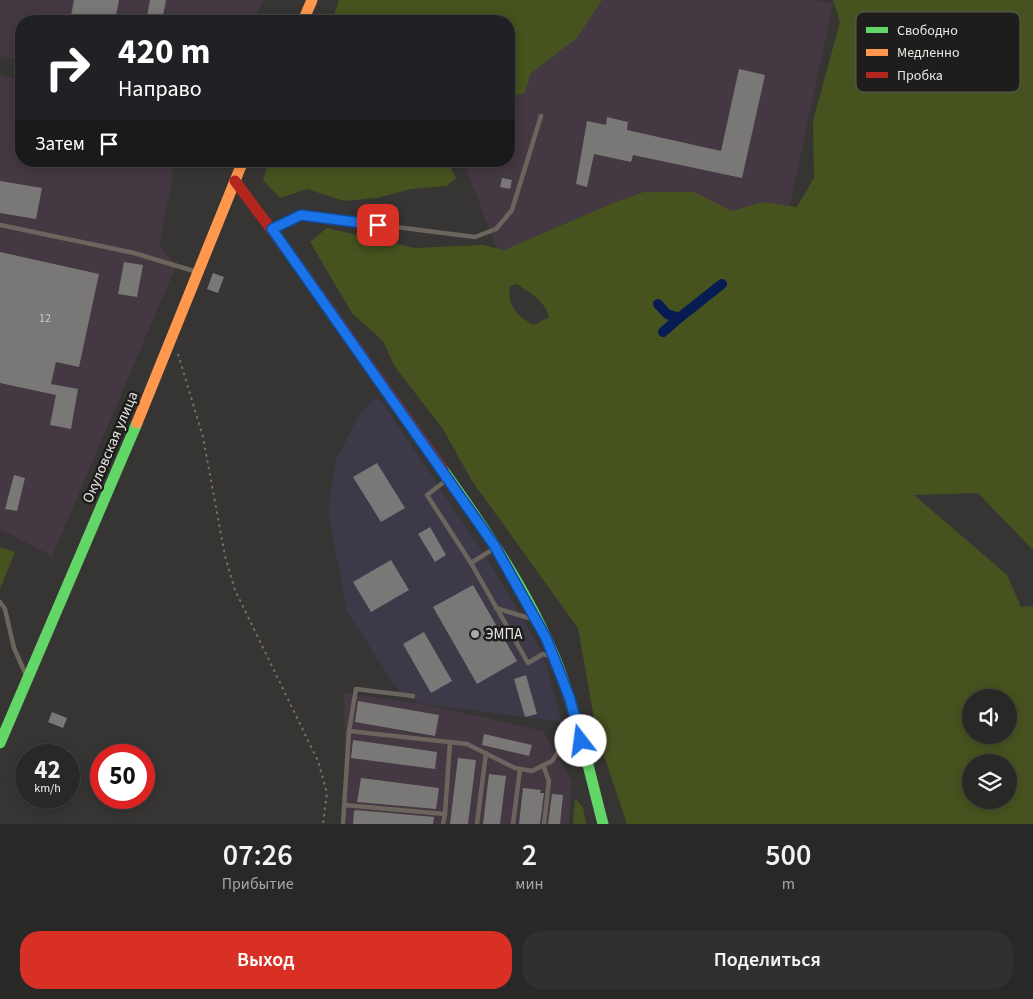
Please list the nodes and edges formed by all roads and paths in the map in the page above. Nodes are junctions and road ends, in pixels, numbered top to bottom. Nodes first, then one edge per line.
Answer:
1 (312, 0) edge
2 (306, 15) edge
3 (541, 116) dead end
4 (241, 167) edge
5 (235, 181) junction
6 (0, 225) edge
7 (272, 229) junction
8 (199, 272) junction
9 (177, 349) dead end
10 (449, 478) junction
11 (496, 548) junction
12 (471, 563) junction
13 (0, 602) edge
14 (496, 608) junction
15 (538, 621) junction
16 (556, 659) junction
17 (28, 679) junction
18 (413, 696) dead end
19 (576, 724) junction
20 (350, 731) junction
21 (450, 742) junction
22 (0, 743) edge
23 (486, 753) junction
24 (543, 765) junction
25 (520, 769) junction
26 (344, 805) junction
27 (445, 814) junction
28 (323, 824) edge
29 (343, 824) edge
30 (443, 824) edge
31 (477, 824) edge
32 (513, 824) edge
33 (544, 824) edge
34 (603, 824) edge

1 - 2 main road
3 - 7 lane
4 - 5 main road, Окуловская улица
5 - 7 main road
5 - 8 main road, Окуловская улица
6 - 8 lane
7 - 10 main road
8 - 17 main road, Окуловская улица
9 - 28 path
10 - 11 main road
10 - 12 lane
11 - 12 lane
11 - 15 main road
12 - 14 lane
13 - 17 lane
14 - 15 lane
14 - 16 lane
15 - 16 main road
16 - 19 main road
17 - 22 main road, Окуловская улица
18 - 20 lane
19 - 24 lane
19 - 34 main road
20 - 21 lane
20 - 26 lane
21 - 23 lane
21 - 27 lane
23 - 25 lane
23 - 31 lane
24 - 25 lane
24 - 33 lane
25 - 32 lane
26 - 27 lane
26 - 29 lane
27 - 30 lane

